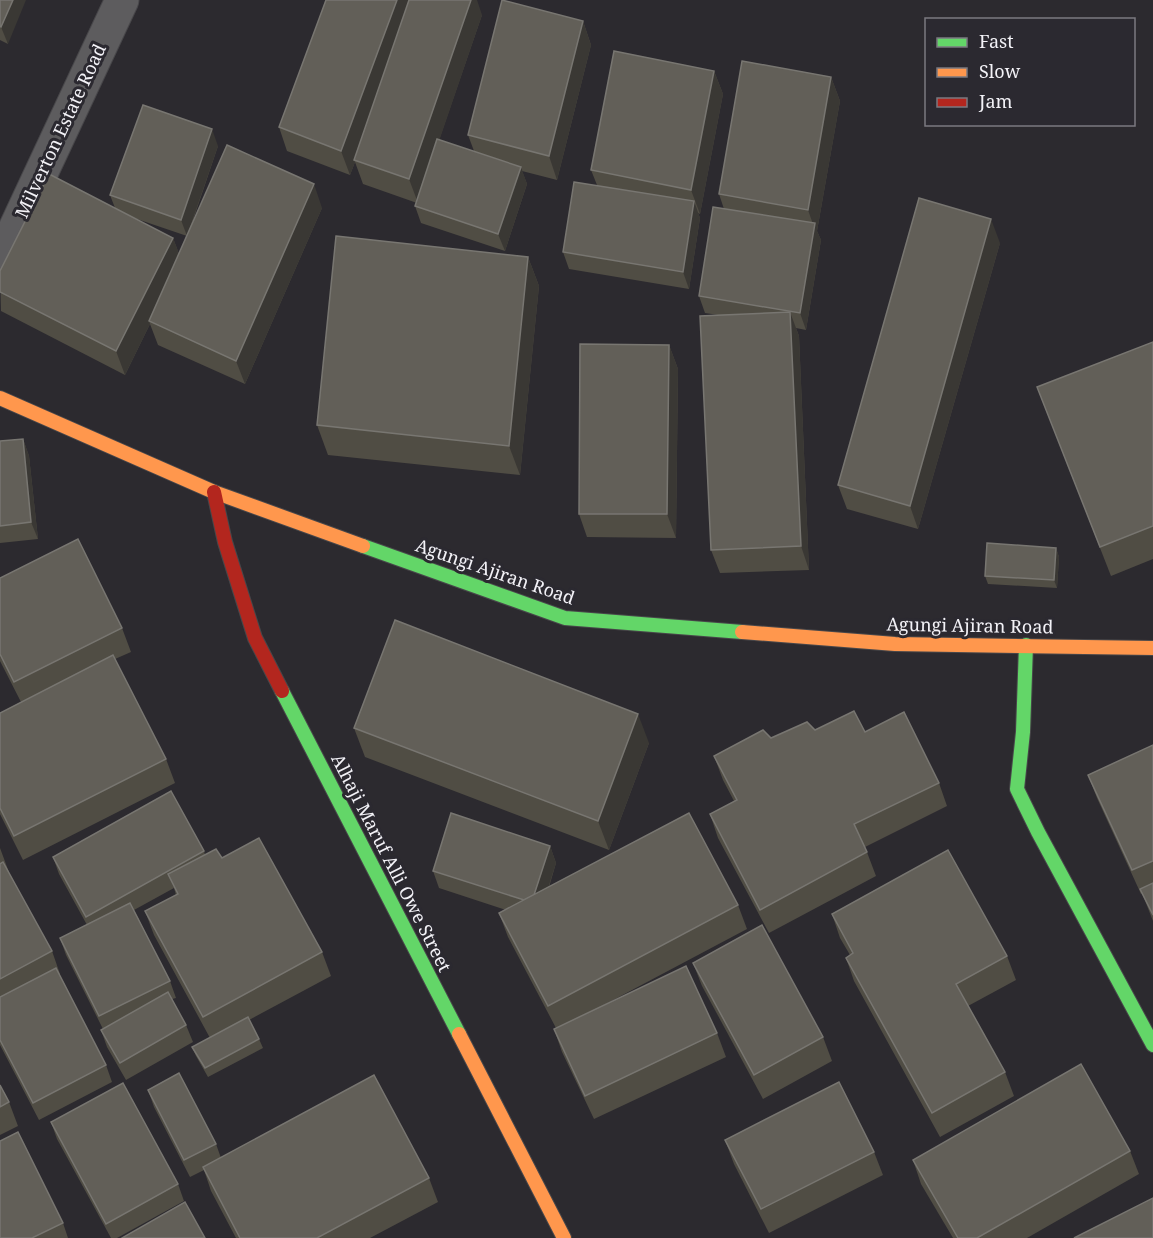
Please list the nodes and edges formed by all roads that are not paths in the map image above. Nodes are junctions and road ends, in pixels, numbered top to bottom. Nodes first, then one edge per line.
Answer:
1 (122, 0) edge
2 (0, 261) edge
3 (0, 398) edge
4 (214, 492) junction
5 (1026, 645) junction
6 (1153, 648) edge
7 (1153, 1045) edge
8 (564, 1238) edge

1 - 2 street, Milverton Estate Road
3 - 4 street, Agungi Ajiran Road
4 - 5 street, Agungi Ajiran Road
4 - 8 street, Alhaji Maruf Alli Owe Street
5 - 6 street, Agungi Ajiran Road
5 - 7 street

